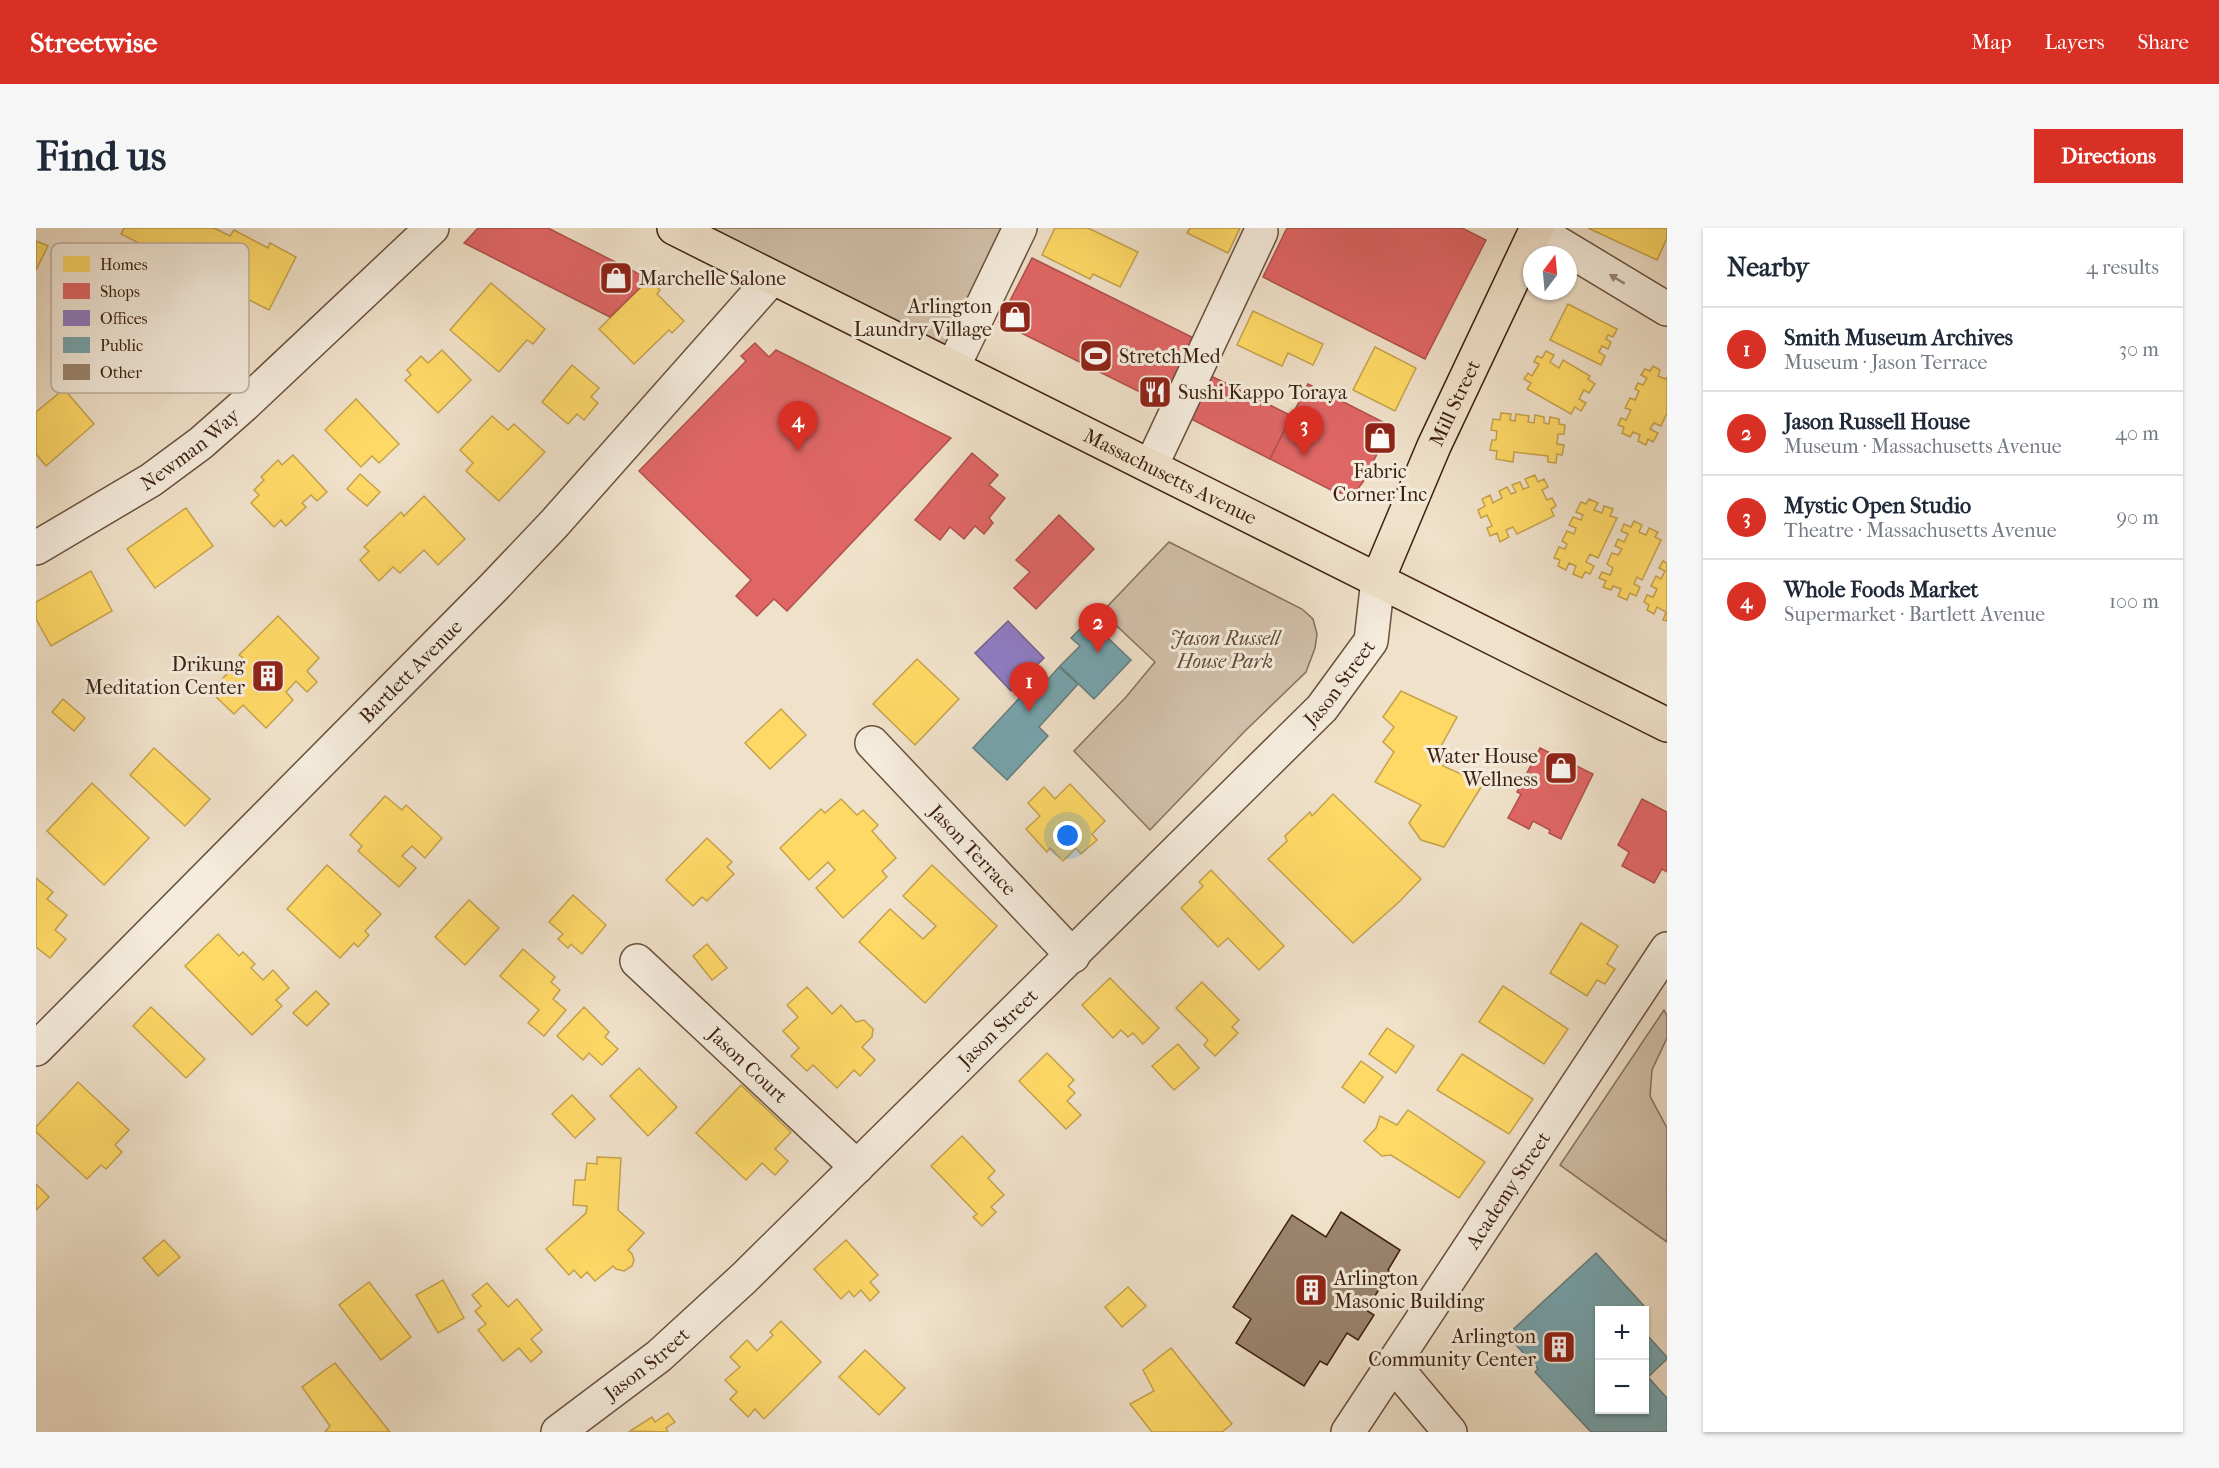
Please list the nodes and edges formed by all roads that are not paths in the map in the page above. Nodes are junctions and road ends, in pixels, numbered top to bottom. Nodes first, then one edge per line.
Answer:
1 (432, 228) edge
2 (674, 228) edge
3 (1020, 228) edge
4 (1537, 229) edge
5 (1261, 232) dead end
6 (772, 278) junction
7 (1667, 309) edge
8 (953, 367) junction
9 (1151, 466) junction
10 (36, 548) edge
11 (1378, 579) junction
12 (1667, 725) edge
13 (872, 743) dead end
14 (1667, 949) edge
15 (1072, 956) junction
16 (637, 961) dead end
17 (42, 1032) edge
18 (857, 1167) junction
19 (1393, 1364) junction
20 (558, 1432) edge
21 (1347, 1432) edge
22 (1450, 1432) edge

1 - 10 street, Newman Way
2 - 6 main road, Massachusetts Avenue
3 - 8 street
7 -> 4 street
4 - 11 main road, Mill Street
5 - 9 street
6 - 8 main road, Massachusetts Avenue
6 - 17 street, Bartlett Avenue
8 - 9 main road, Massachusetts Avenue
9 - 11 main road, Massachusetts Avenue
11 - 12 main road, Massachusetts Avenue
11 - 15 street, Jason Street
13 - 15 street, Jason Terrace
14 - 19 street, Academy Street
15 - 18 street, Jason Street
16 - 18 street, Jason Court
18 - 20 street, Jason Street
19 - 21 street, Academy Street
19 - 22 street

